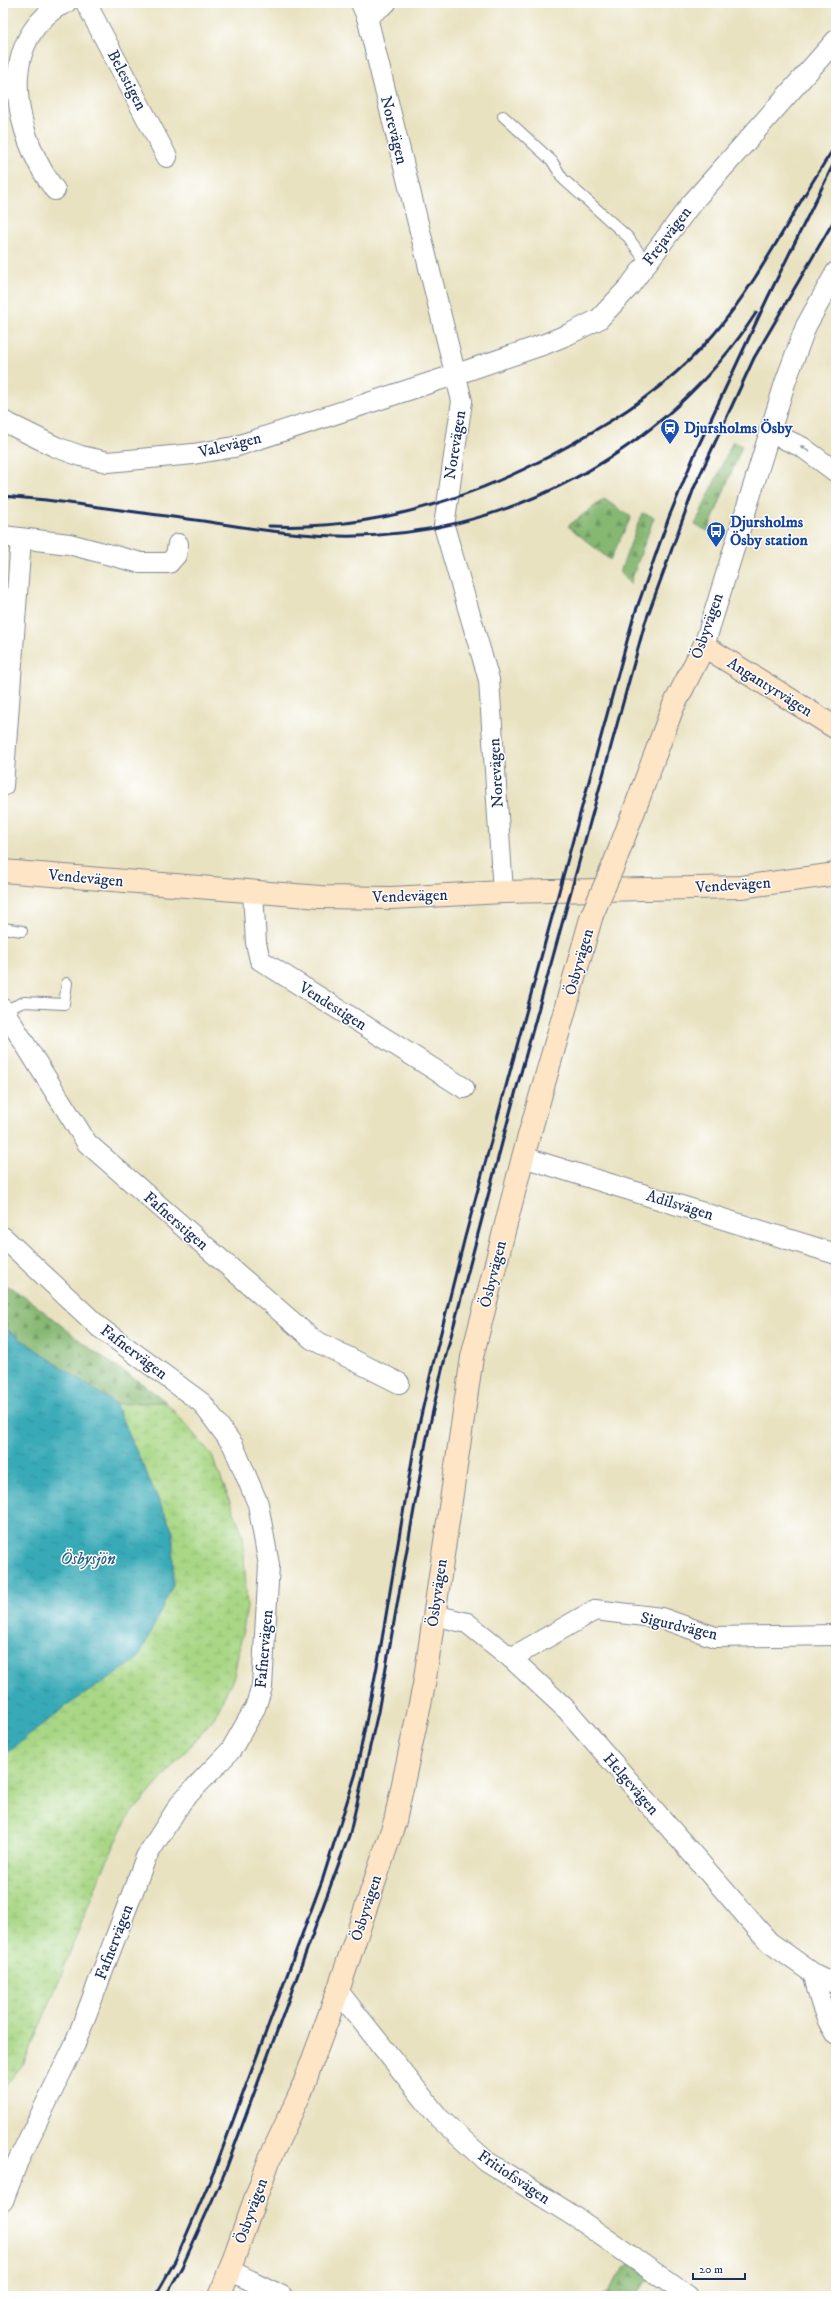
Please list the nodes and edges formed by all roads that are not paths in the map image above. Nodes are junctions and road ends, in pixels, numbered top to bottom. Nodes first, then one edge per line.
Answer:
1 (66, 3) edge
2 (86, 3) edge
3 (386, 3) edge
4 (364, 10) edge
5 (836, 40) edge
6 (503, 116) dead end
7 (168, 157) dead end
8 (55, 190) dead end
9 (646, 262) junction
10 (836, 272) edge
11 (457, 374) junction
12 (3, 421) edge
13 (769, 432) junction
14 (836, 472) edge
15 (12, 537) edge
16 (178, 544) dead end
17 (704, 646) junction
18 (836, 728) edge
19 (3, 786) edge
20 (836, 868) edge
21 (3, 871) edge
22 (826, 876) edge
23 (253, 892) junction
24 (503, 892) junction
25 (3, 928) edge
26 (22, 931) dead end
27 (67, 983) dead end
28 (4, 1010) edge
29 (464, 1088) dead end
30 (523, 1157) junction
31 (3, 1237) edge
32 (836, 1254) edge
33 (399, 1382) dead end
34 (434, 1615) junction
35 (836, 1635) edge
36 (511, 1658) junction
37 (814, 1974) junction
38 (836, 1984) edge
39 (338, 1991) junction
40 (836, 2035) edge
41 (10, 2157) edge
42 (3, 2201) edge
43 (229, 2270) junction
44 (220, 2296) edge
45 (282, 2296) edge
46 (688, 2296) edge

1 - 8 street
2 - 7 street, Belestigen
3 - 4 street
4 - 11 street, Norevägen
5 - 9 street, Frejavägen
6 - 9 lane
9 - 11 street, Frejavägen
10 - 13 street, Ösbyvägen
11 - 12 street, Valevägen
11 - 24 street, Norevägen
14 -> 13 street
13 - 17 street, Ösbyvägen
15 - 16 street
15 - 19 street
17 - 18 street, Angantyrvägen
17 - 30 street, Ösbyvägen, bridge
20 - 22 street, Vendevägen
21 - 23 street, Vendevägen
22 - 24 street, Vendevägen
23 - 24 street, Vendevägen
23 - 29 street, Vendestigen
25 - 26 lane
27 - 28 lane
28 - 33 street, Fafnerstigen
30 - 32 street, Adilsvägen
30 - 34 street, Ösbyvägen
31 - 41 street, Fafnervägen
34 - 36 street, Helgevägen
34 - 39 street, Ösbyvägen
35 - 36 street, Sigurdvägen
36 - 37 street, Helgevägen
37 - 38 street, Helgevägen
37 - 40 street
39 - 43 street, Ösbyvägen
39 - 46 street, Fritiofsvägen
41 - 42 street, Fafnervägen
43 - 44 street, Ösbyvägen
43 - 45 street

